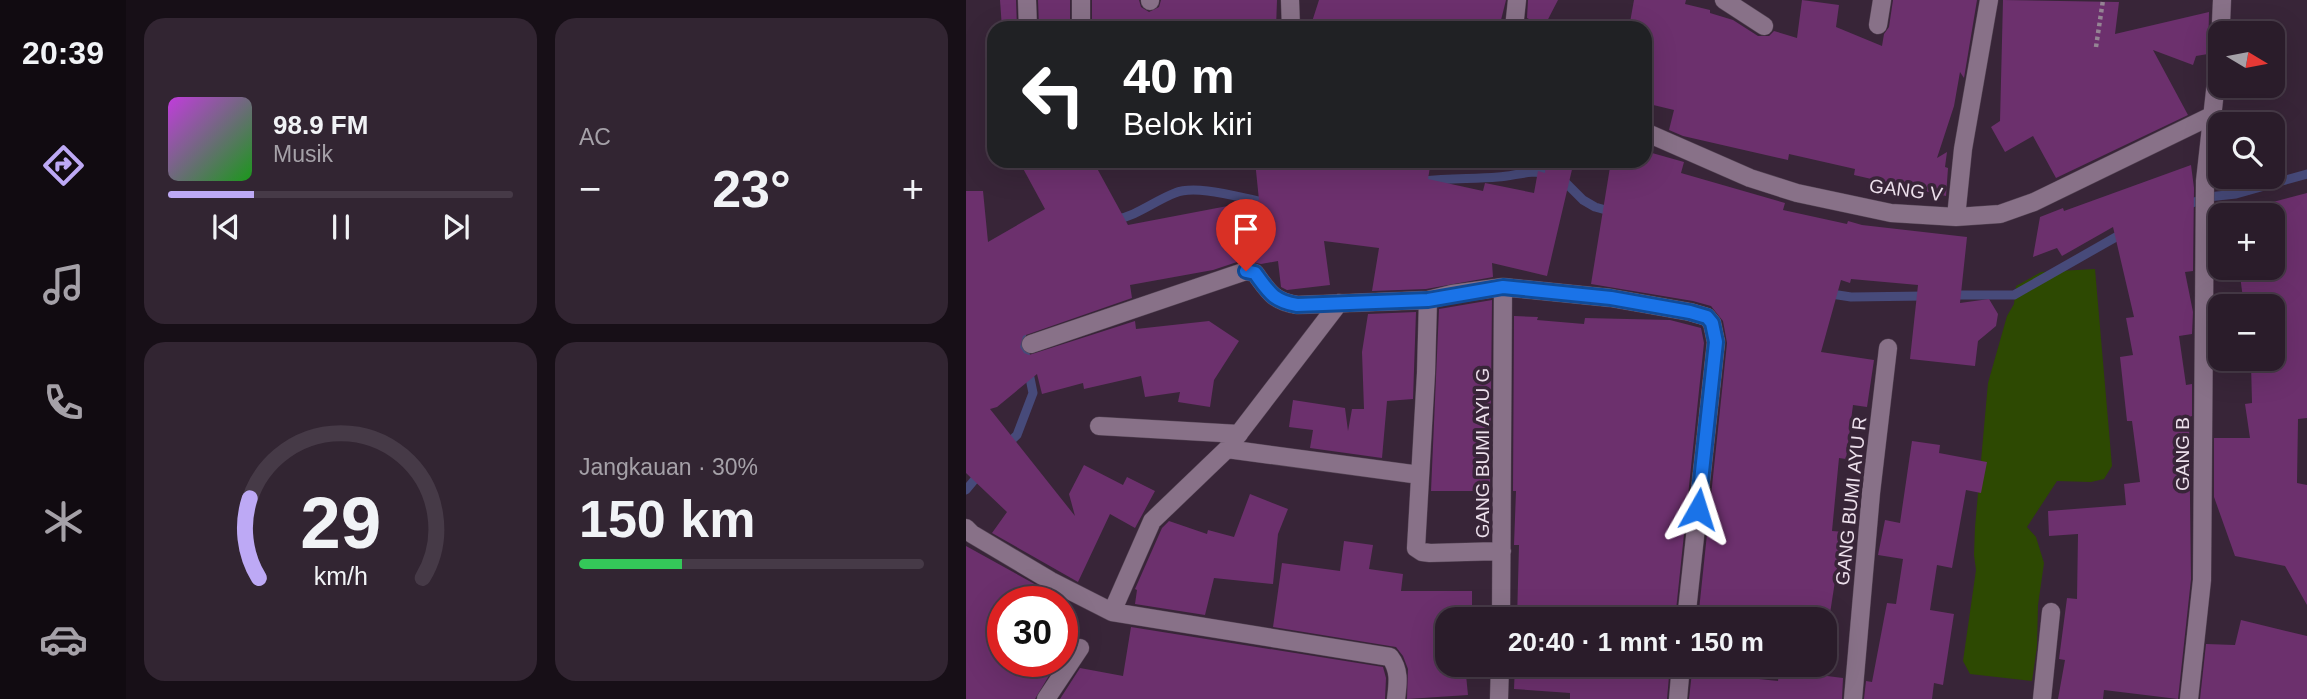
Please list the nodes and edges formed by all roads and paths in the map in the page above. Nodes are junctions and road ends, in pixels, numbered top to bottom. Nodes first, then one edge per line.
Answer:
1 (1027, 0) edge
2 (1081, 0) edge
3 (1290, 0) edge
4 (1517, 0) edge
5 (1724, 0) edge
6 (1882, 0) edge
7 (1989, 0) edge
8 (2103, 0) edge
9 (2222, 0) edge
10 (1028, 21) edge
11 (1082, 21) edge
12 (1291, 21) edge
13 (1515, 21) edge
14 (1878, 25) dead end
15 (1764, 26) dead end
16 (2096, 47) dead end
17 (2212, 112) edge
18 (2208, 117) edge
19 (1652, 135) edge
20 (2208, 148) edge
21 (1956, 217) junction
22 (1503, 287) junction
23 (1428, 300) junction
24 (1339, 303) junction
25 (1031, 344) dead end
26 (1888, 348) dead end
27 (1099, 426) dead end
28 (1239, 434) junction
29 (1227, 449) junction
30 (1420, 475) junction
31 (966, 528) edge
32 (1502, 551) junction
33 (1501, 607) edge
34 (1687, 607) edge
35 (1112, 612) junction
36 (2051, 612) dead end
37 (1080, 648) dead end
38 (1500, 677) edge
39 (1680, 677) edge
40 (1046, 699) edge
41 (1396, 699) edge
42 (1499, 699) edge
43 (1678, 699) edge
44 (1853, 699) edge
45 (2042, 699) edge
46 (2189, 699) edge

1 - 10 street
2 - 11 street
3 - 12 street
4 - 13 street
5 - 15 street
6 - 14 street
7 - 21 street, GANG V
8 - 16 path
9 - 17 street, GANG B
18 - 21 street
19 - 21 street, GANG V
20 - 46 street, GANG B
22 - 23 street
22 - 32 street, GANG BUMI AYU G
22 - 34 street
23 - 24 street
23 - 30 street
24 - 25 street
24 - 28 street
26 - 44 street, GANG BUMI AYU R
27 - 28 street
28 - 29 street
29 - 30 street
29 - 35 street
30 - 32 street
31 - 35 street
32 - 33 street, GANG BUMI AYU G
35 - 41 street
36 - 45 street
37 - 40 street
38 - 42 street
39 - 43 street

